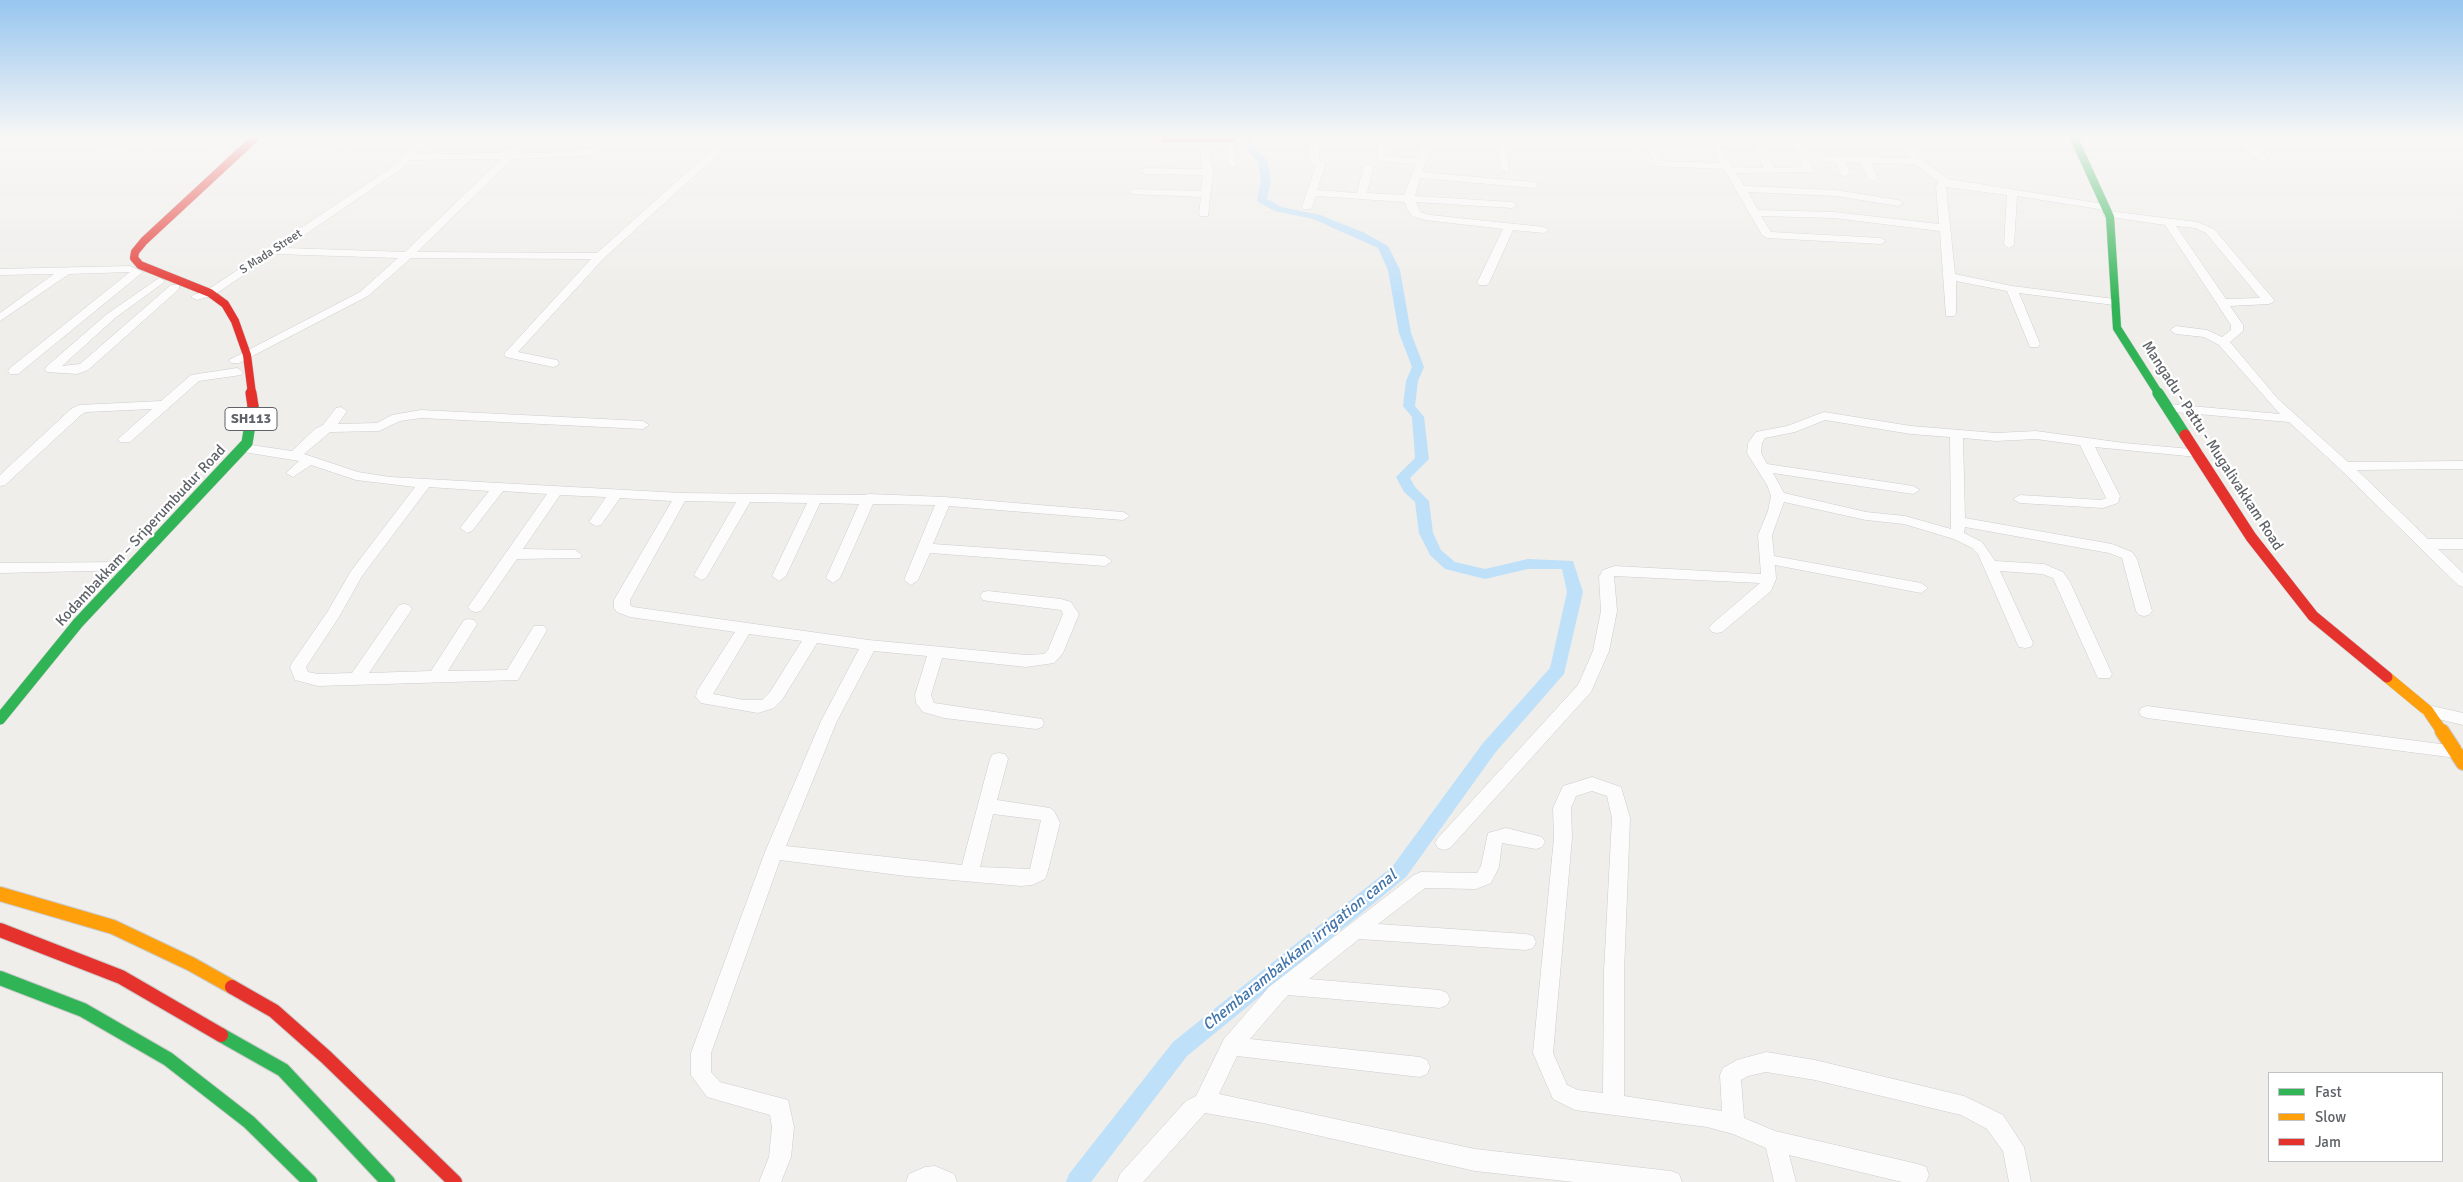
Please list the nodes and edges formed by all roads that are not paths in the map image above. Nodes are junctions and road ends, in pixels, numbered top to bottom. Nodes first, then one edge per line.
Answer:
1 (189, 193) edge
2 (193, 193) edge
3 (358, 193) edge
4 (472, 193) edge
5 (670, 193) edge
6 (1176, 193) edge
7 (1312, 193) edge
8 (1314, 193) edge
9 (1362, 193) edge
10 (1409, 193) edge
11 (1742, 193) edge
12 (1843, 193) edge
13 (1942, 193) edge
14 (2012, 193) edge
15 (2018, 193) edge
16 (2099, 193) edge
17 (1206, 194) joint
18 (1361, 197) junction
19 (1410, 199) junction
20 (1898, 203) dead end
21 (1512, 204) dead end
22 (1307, 207) dead end
23 (2107, 211) junction
24 (1754, 213) junction
25 (1204, 214) dead end
26 (2168, 222) junction
27 (1509, 226) junction
28 (1944, 228) junction
29 (1544, 230) dead end
30 (1881, 241) dead end
31 (2009, 245) dead end
32 (275, 251) junction
33 (408, 255) junction
34 (600, 256) junction
35 (67, 270) junction
36 (133, 270) junction
37 (0, 272) edge
38 (1950, 276) junction
39 (159, 281) junction
40 (1483, 283) dead end
41 (175, 287) junction
42 (2012, 288) junction
43 (210, 293) junction
44 (198, 297) junction
45 (2114, 302) junction
46 (2222, 303) junction
47 (1950, 314) dead end
48 (0, 318) edge
49 (2176, 330) dead end
50 (2223, 342) junction
51 (2034, 344) dead end
52 (247, 355) junction
53 (234, 356) junction
54 (554, 362) dead end
55 (14, 371) dead end
56 (162, 405) junction
57 (2168, 408) junction
58 (341, 411) dead end
59 (2294, 419) junction
60 (643, 425) dead end
61 (328, 428) junction
62 (1956, 433) junction
63 (125, 440) dead end
64 (2085, 441) junction
65 (244, 448) junction
66 (2197, 453) junction
67 (295, 455) junction
68 (309, 460) junction
69 (2463, 465) edge
70 (2345, 466) junction
71 (1762, 467) junction
72 (293, 473) dead end
73 (0, 482) edge
74 (425, 483) junction
75 (498, 488) junction
76 (556, 489) junction
77 (1913, 490) dead end
78 (616, 493) junction
79 (1778, 496) junction
80 (681, 497) junction
81 (869, 498) junction
82 (745, 499) junction
83 (2020, 499) dead end
84 (815, 500) junction
85 (944, 501) junction
86 (1123, 516) dead end
87 (596, 522) dead end
88 (467, 528) dead end
89 (1958, 528) junction
90 (2424, 544) junction
91 (2463, 544) edge
92 (925, 548) junction
93 (512, 554) junction
94 (574, 555) dead end
95 (1766, 559) junction
96 (1105, 561) dead end
97 (1991, 565) junction
98 (121, 567) junction
99 (3, 571) edge
100 (701, 575) dead end
101 (779, 576) dead end
102 (833, 578) dead end
103 (1769, 579) junction
104 (911, 580) dead end
105 (2463, 582) edge
106 (1921, 588) dead end
107 (988, 596) dead end
108 (476, 607) dead end
109 (404, 609) dead end
110 (2144, 611) dead end
111 (469, 624) dead end
112 (745, 628) junction
113 (1717, 628) dead end
114 (539, 630) dead end
115 (56, 631) dead end
116 (813, 637) junction
117 (2025, 643) dead end
118 (869, 645) junction
119 (936, 652) junction
120 (2104, 674) dead end
121 (436, 677) junction
122 (357, 679) junction
123 (2428, 711) junction
124 (2147, 712) dead end
125 (0, 719) edge
126 (2463, 719) edge
127 (1036, 722) dead end
128 (2460, 758) edge
129 (999, 759) dead end
130 (988, 806) junction
131 (1536, 842) dead end
132 (1444, 843) dead end
133 (774, 852) junction
134 (970, 873) junction
135 (0, 894) edge
136 (0, 930) edge
137 (1357, 931) junction
138 (1526, 942) dead end
139 (0, 978) edge
140 (1285, 986) junction
141 (1440, 999) dead end
142 (1231, 1046) junction
143 (1420, 1067) dead end
144 (1204, 1103) junction
145 (1613, 1104) junction
146 (1734, 1124) junction
147 (1775, 1140) junction
148 (1918, 1175) dead end
149 (310, 1182) edge
150 (388, 1182) edge
151 (455, 1182) edge
152 (770, 1182) edge
153 (917, 1182) edge
154 (946, 1182) edge
155 (1128, 1182) edge
156 (1671, 1182) edge
157 (1785, 1182) edge
158 (2020, 1182) edge

1 - 36 main road
2 - 43 main road, Kodambakkam – Sriperumbudur Road / SH113
3 - 32 street, S Mada Street
4 - 33 street
5 - 34 street
6 - 17 street
7 - 22 street
8 - 18 street
9 - 18 street
10 - 19 street
11 - 24 street
12 - 20 street
13 - 28 street
14 - 31 street
15 - 23 street
16 - 23 main road, Mangadu - Pattu - Mugalivakkam Road
17 - 25 street
18 - 19 street
19 - 21 street
19 - 27 street
23 - 26 street
23 - 45 main road, Mangadu - Pattu - Mugalivakkam Road
24 - 28 street
24 - 30 street
26 - 46 street
26 - 46 street
27 - 29 street
27 - 40 street
28 - 38 street
32 - 33 street
32 - 43 street, S Mada Street
33 - 34 street
33 - 52 street
34 - 54 street
35 - 36 street
35 - 37 street
35 - 48 street
36 - 39 main road, Kodambakkam – Sriperumbudur Road / SH113
36 - 55 street
38 - 42 street
38 - 47 street
39 - 41 main road, Kodambakkam – Sriperumbudur Road / SH113
39 - 41 street
41 - 44 main road, Kodambakkam – Sriperumbudur Road / SH113
42 - 45 street
42 - 51 street
43 - 44 street, S Mada Street
43 - 52 main road, Kodambakkam – Sriperumbudur Road / SH113
44 - 53 main road, Kodambakkam – Sriperumbudur Road / SH113
45 - 57 main road, Mangadu - Pattu - Mugalivakkam Road
46 - 50 street
49 - 50 street
50 - 59 street
52 - 53 street
52 - 65 main road, Kodambakkam – Sriperumbudur Road / SH113
53 - 56 street
53 - 98 main road, Kodambakkam – Sriperumbudur Road / SH113
56 - 63 street
56 - 73 street
57 - 59 street
57 - 66 main road, Mangadu - Pattu - Mugalivakkam Road
58 - 61 street
59 - 70 street
60 - 61 street
61 - 67 street
62 - 64 street
62 - 71 street
62 - 89 street
64 - 66 street
64 - 83 street
65 - 67 street
65 - 98 main road, Kodambakkam – Sriperumbudur Road / SH113
66 - 123 main road, Mangadu - Pattu - Mugalivakkam Road
67 - 68 street
68 - 72 street
68 - 74 street
69 - 70 street
70 - 90 street
71 - 77 street
71 - 79 street
74 - 75 street
74 - 122 street
75 - 76 street
75 - 88 street
76 - 78 street
76 - 93 street
78 - 80 street
78 - 87 street
79 - 89 street
79 - 95 street
80 - 82 street
80 - 112 street
81 - 84 street
81 - 85 street
81 - 102 street
82 - 84 street
82 - 100 street
84 - 101 street
85 - 86 street
85 - 92 street
89 - 97 street
89 - 110 street
90 - 91 street
90 - 105 street
92 - 96 street
92 - 104 street
93 - 94 street
93 - 108 street
95 - 103 street
95 - 106 street
97 - 117 street
97 - 120 street
98 - 99 street
98 - 115 main road, Kodambakkam – Sriperumbudur Road / SH113
98 - 125 main road, Kodambakkam – Sriperumbudur Road / SH113
103 - 113 street
103 - 132 street
107 - 119 street
109 - 122 street
111 - 121 street
112 - 116 street
112 - 116 street
114 - 121 street
116 - 118 street
118 - 119 street
118 - 133 street
119 - 127 street
121 - 122 street
123 - 126 street
123 - 128 main road, Mangadu - Pattu - Mugalivakkam Road
124 - 128 street
129 - 130 street
130 - 134 street
130 - 134 street
131 - 137 street
133 - 134 street
133 - 152 street
135 - 151 main road
136 - 150 main road
137 - 138 street
137 - 140 street
139 - 149 main road
140 - 141 street
140 - 142 street
142 - 143 street
142 - 144 street
144 - 155 street
144 - 156 street
145 - 145 street
145 - 146 street
146 - 147 street
146 - 158 street
147 - 148 street
147 - 157 street
153 - 154 street

